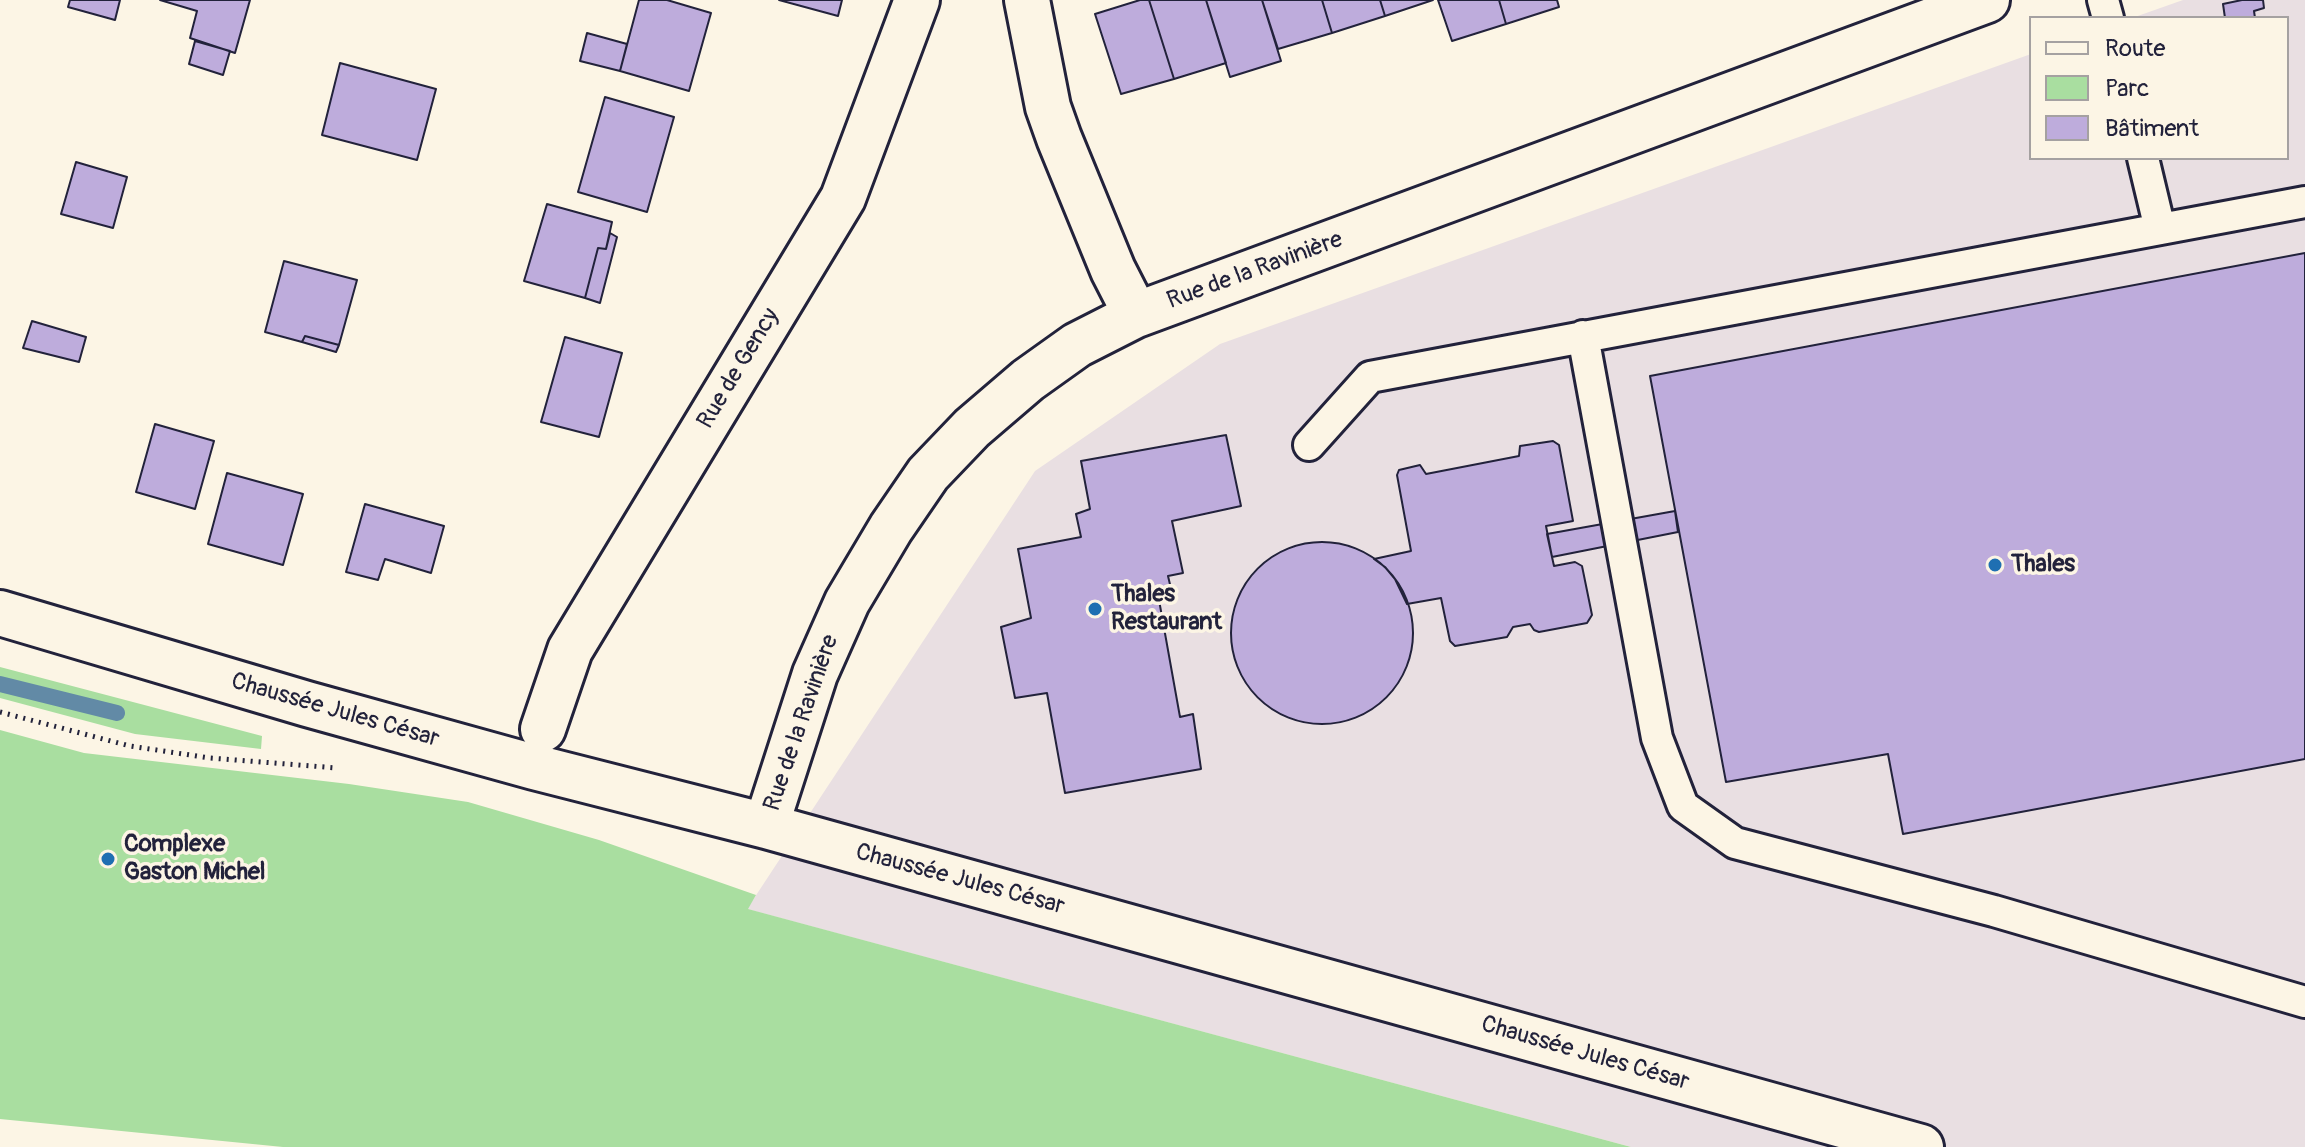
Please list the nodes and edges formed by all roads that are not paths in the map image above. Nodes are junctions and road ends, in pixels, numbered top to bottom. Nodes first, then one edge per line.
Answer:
1 (917, 0) edge
2 (1027, 0) edge
3 (1987, 0) edge
4 (2143, 160) edge
5 (2305, 202) edge
6 (2160, 229) junction
7 (1136, 315) junction
8 (1583, 336) junction
9 (1309, 445) dead end
10 (0, 613) edge
11 (543, 729) dead end
12 (766, 826) junction
13 (2305, 1002) edge
14 (1921, 1147) edge

1 - 11 street, Rue de Gency
2 - 7 street
3 - 7 street, Rue de la Ravinière
4 - 6 lane
5 - 6 lane
6 - 8 lane
7 - 12 street, Rue de la Ravinière
8 - 9 lane
8 - 13 lane
10 - 12 street, Chaussée Jules César
12 - 14 street, Chaussée Jules César

